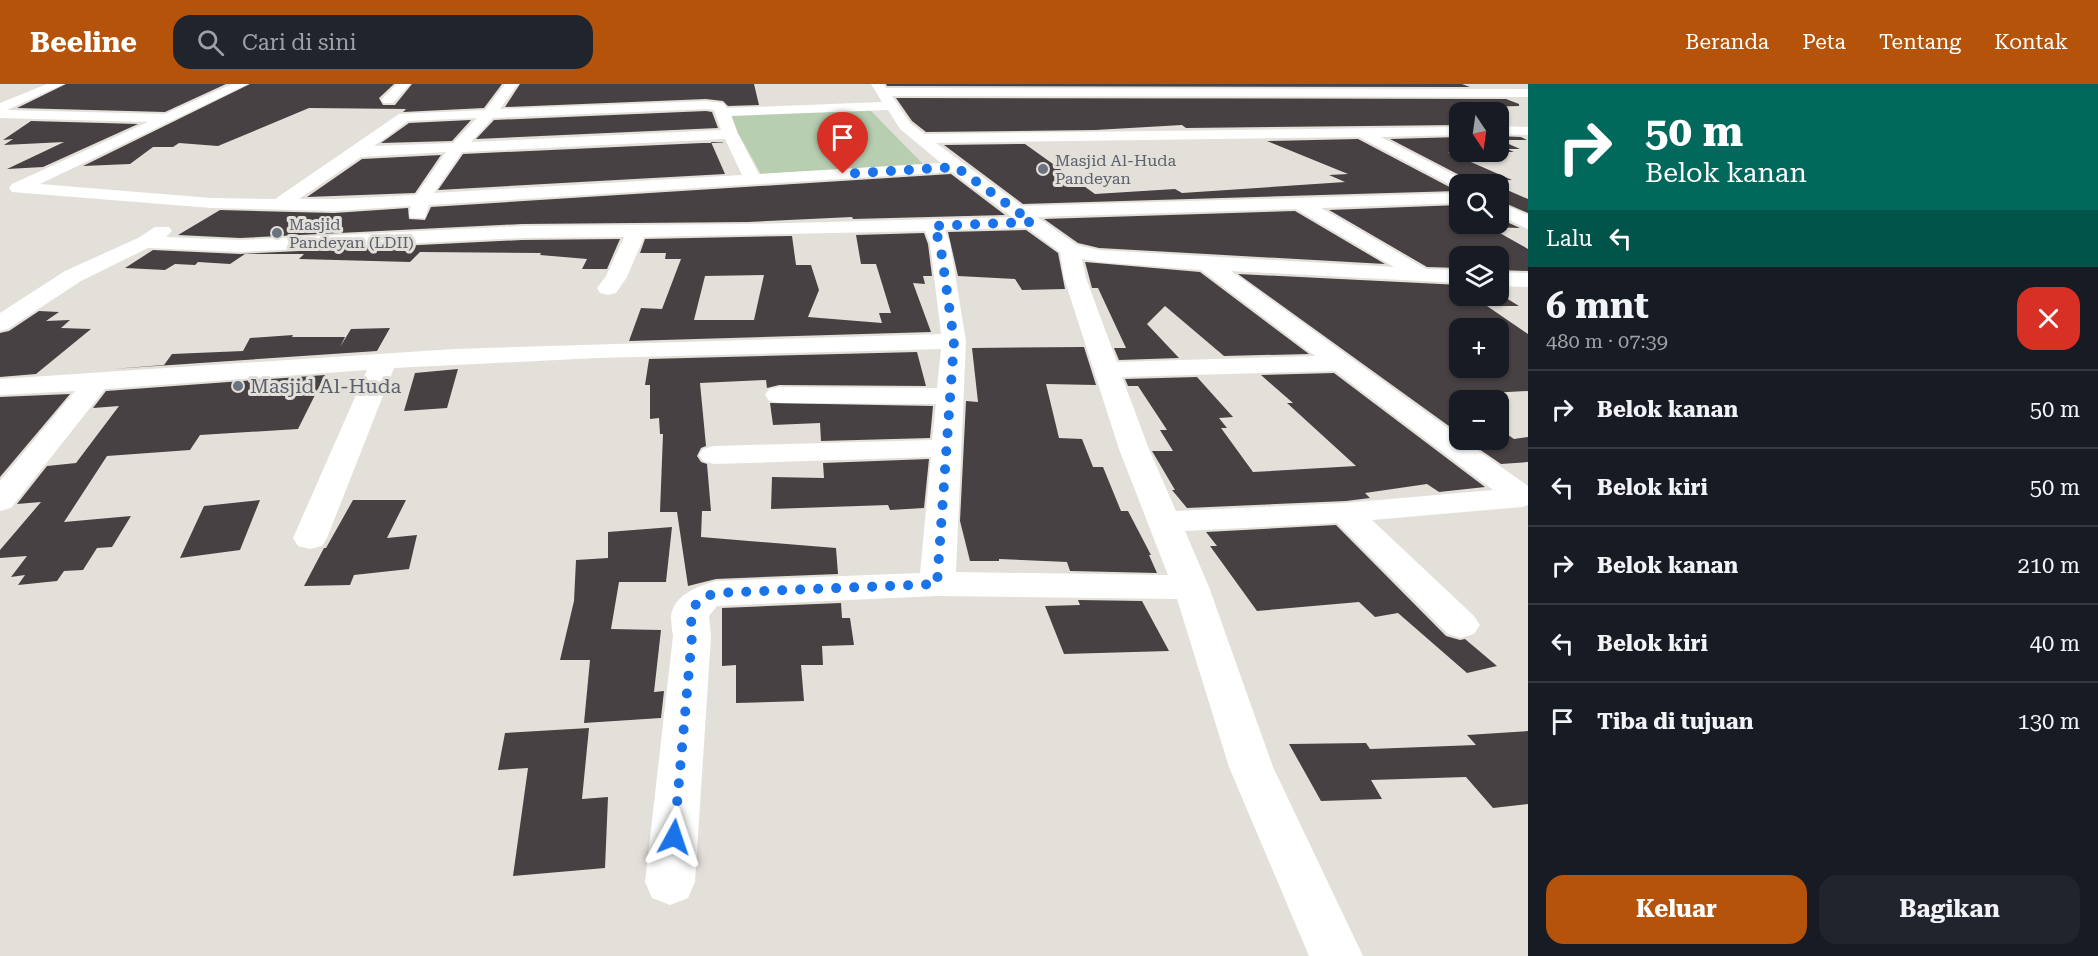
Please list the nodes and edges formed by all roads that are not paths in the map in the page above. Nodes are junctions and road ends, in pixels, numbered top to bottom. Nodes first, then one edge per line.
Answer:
1 (58, 84) edge
2 (242, 84) edge
3 (404, 84) edge
4 (512, 84) edge
5 (1271, 84) edge
6 (1471, 84) edge
7 (1044, 88) edge
8 (1134, 88) edge
9 (1286, 92) junction
10 (1494, 92) junction
11 (1528, 93) edge
12 (883, 94) edge
13 (388, 99) dead end
14 (1528, 105) edge
15 (1154, 106) dead end
16 (1044, 107) dead end
17 (1314, 107) dead end
18 (0, 108) edge
19 (567, 109) junction
20 (723, 112) junction
21 (490, 113) junction
22 (0, 114) edge
23 (1333, 117) dead end
24 (171, 118) junction
25 (1170, 121) dead end
26 (1052, 122) dead end
27 (1509, 130) edge
28 (1449, 131) edge
29 (1528, 131) edge
30 (1362, 132) junction
31 (730, 134) junction
32 (1186, 136) junction
33 (1068, 137) junction
34 (922, 139) junction
35 (568, 142) junction
36 (1509, 142) edge
37 (1515, 145) dead end
38 (457, 148) junction
39 (357, 152) junction
40 (956, 167) junction
41 (753, 179) junction
42 (1449, 179) edge
43 (0, 186) edge
44 (18, 188) junction
45 (562, 192) junction
46 (1509, 196) edge
47 (1518, 196) dead end
48 (1449, 198) edge
49 (421, 200) junction
50 (211, 203) junction
51 (1299, 203) junction
52 (278, 205) junction
53 (1509, 213) edge
54 (1026, 217) junction
55 (1528, 223) edge
56 (933, 226) junction
57 (636, 231) junction
58 (430, 236) junction
59 (145, 242) junction
60 (1070, 250) junction
61 (1206, 263) junction
62 (1422, 275) junction
63 (1449, 276) edge
64 (1509, 279) edge
65 (1528, 280) edge
66 (608, 288) dead end
67 (0, 324) edge
68 (954, 341) junction
69 (384, 361) junction
70 (1339, 363) junction
71 (1108, 370) junction
72 (96, 383) junction
73 (0, 387) edge
74 (779, 395) dead end
75 (950, 396) junction
76 (946, 448) junction
77 (714, 454) dead end
78 (1526, 498) edge
79 (0, 501) edge
80 (1345, 513) junction
81 (1166, 522) junction
82 (310, 538) dead end
83 (937, 584) junction
84 (1191, 587) junction
85 (1461, 626) dead end
86 (670, 882) dead end
87 (1332, 949) edge

1 - 18 street
2 - 24 street
3 - 13 street
4 - 21 street
5 - 9 street
6 - 10 street
7 - 8 street
7 - 12 street
7 - 16 street
8 - 9 street
8 - 15 street
9 - 10 street
9 - 17 street
10 - 11 street
10 - 14 street
12 - 20 street
12 - 34 street
19 - 20 street
19 - 21 street
19 - 35 street
20 - 31 street
21 - 38 street
21 - 39 street
22 - 24 street
23 - 30 street
24 - 44 street
25 - 32 street
26 - 33 street
27 - 29 street
28 - 30 street
30 - 32 street
30 - 42 street
31 - 35 street
31 - 41 street
32 - 33 street
33 - 34 street
34 - 40 street
35 - 38 street
35 - 45 street
36 - 37 street
38 - 39 street
38 - 49 street
39 - 52 street
40 - 41 street
40 - 54 street
41 - 45 street
43 - 44 street
44 - 50 street
45 - 49 street
46 - 47 street
48 - 51 street
49 - 52 street
49 - 58 street
50 - 52 street
50 - 59 street
51 - 54 street
51 - 62 street
53 - 55 street
54 - 56 street
54 - 60 street
56 - 57 street
56 - 68 street
57 - 58 street
57 - 66 street
58 - 59 street
59 - 67 street
60 - 61 street
60 - 71 street
61 - 62 street
61 - 70 street
62 - 63 street
64 - 65 street
68 - 69 street
68 - 75 street
69 - 72 street
69 - 82 street
70 - 71 street
70 - 78 street
71 - 81 street
72 - 73 street
72 - 79 street
74 - 75 street
75 - 76 street
76 - 77 street
76 - 83 street
78 - 80 street
80 - 81 street
80 - 85 street
81 - 84 street
83 - 84 street
83 - 86 street
84 - 87 street

